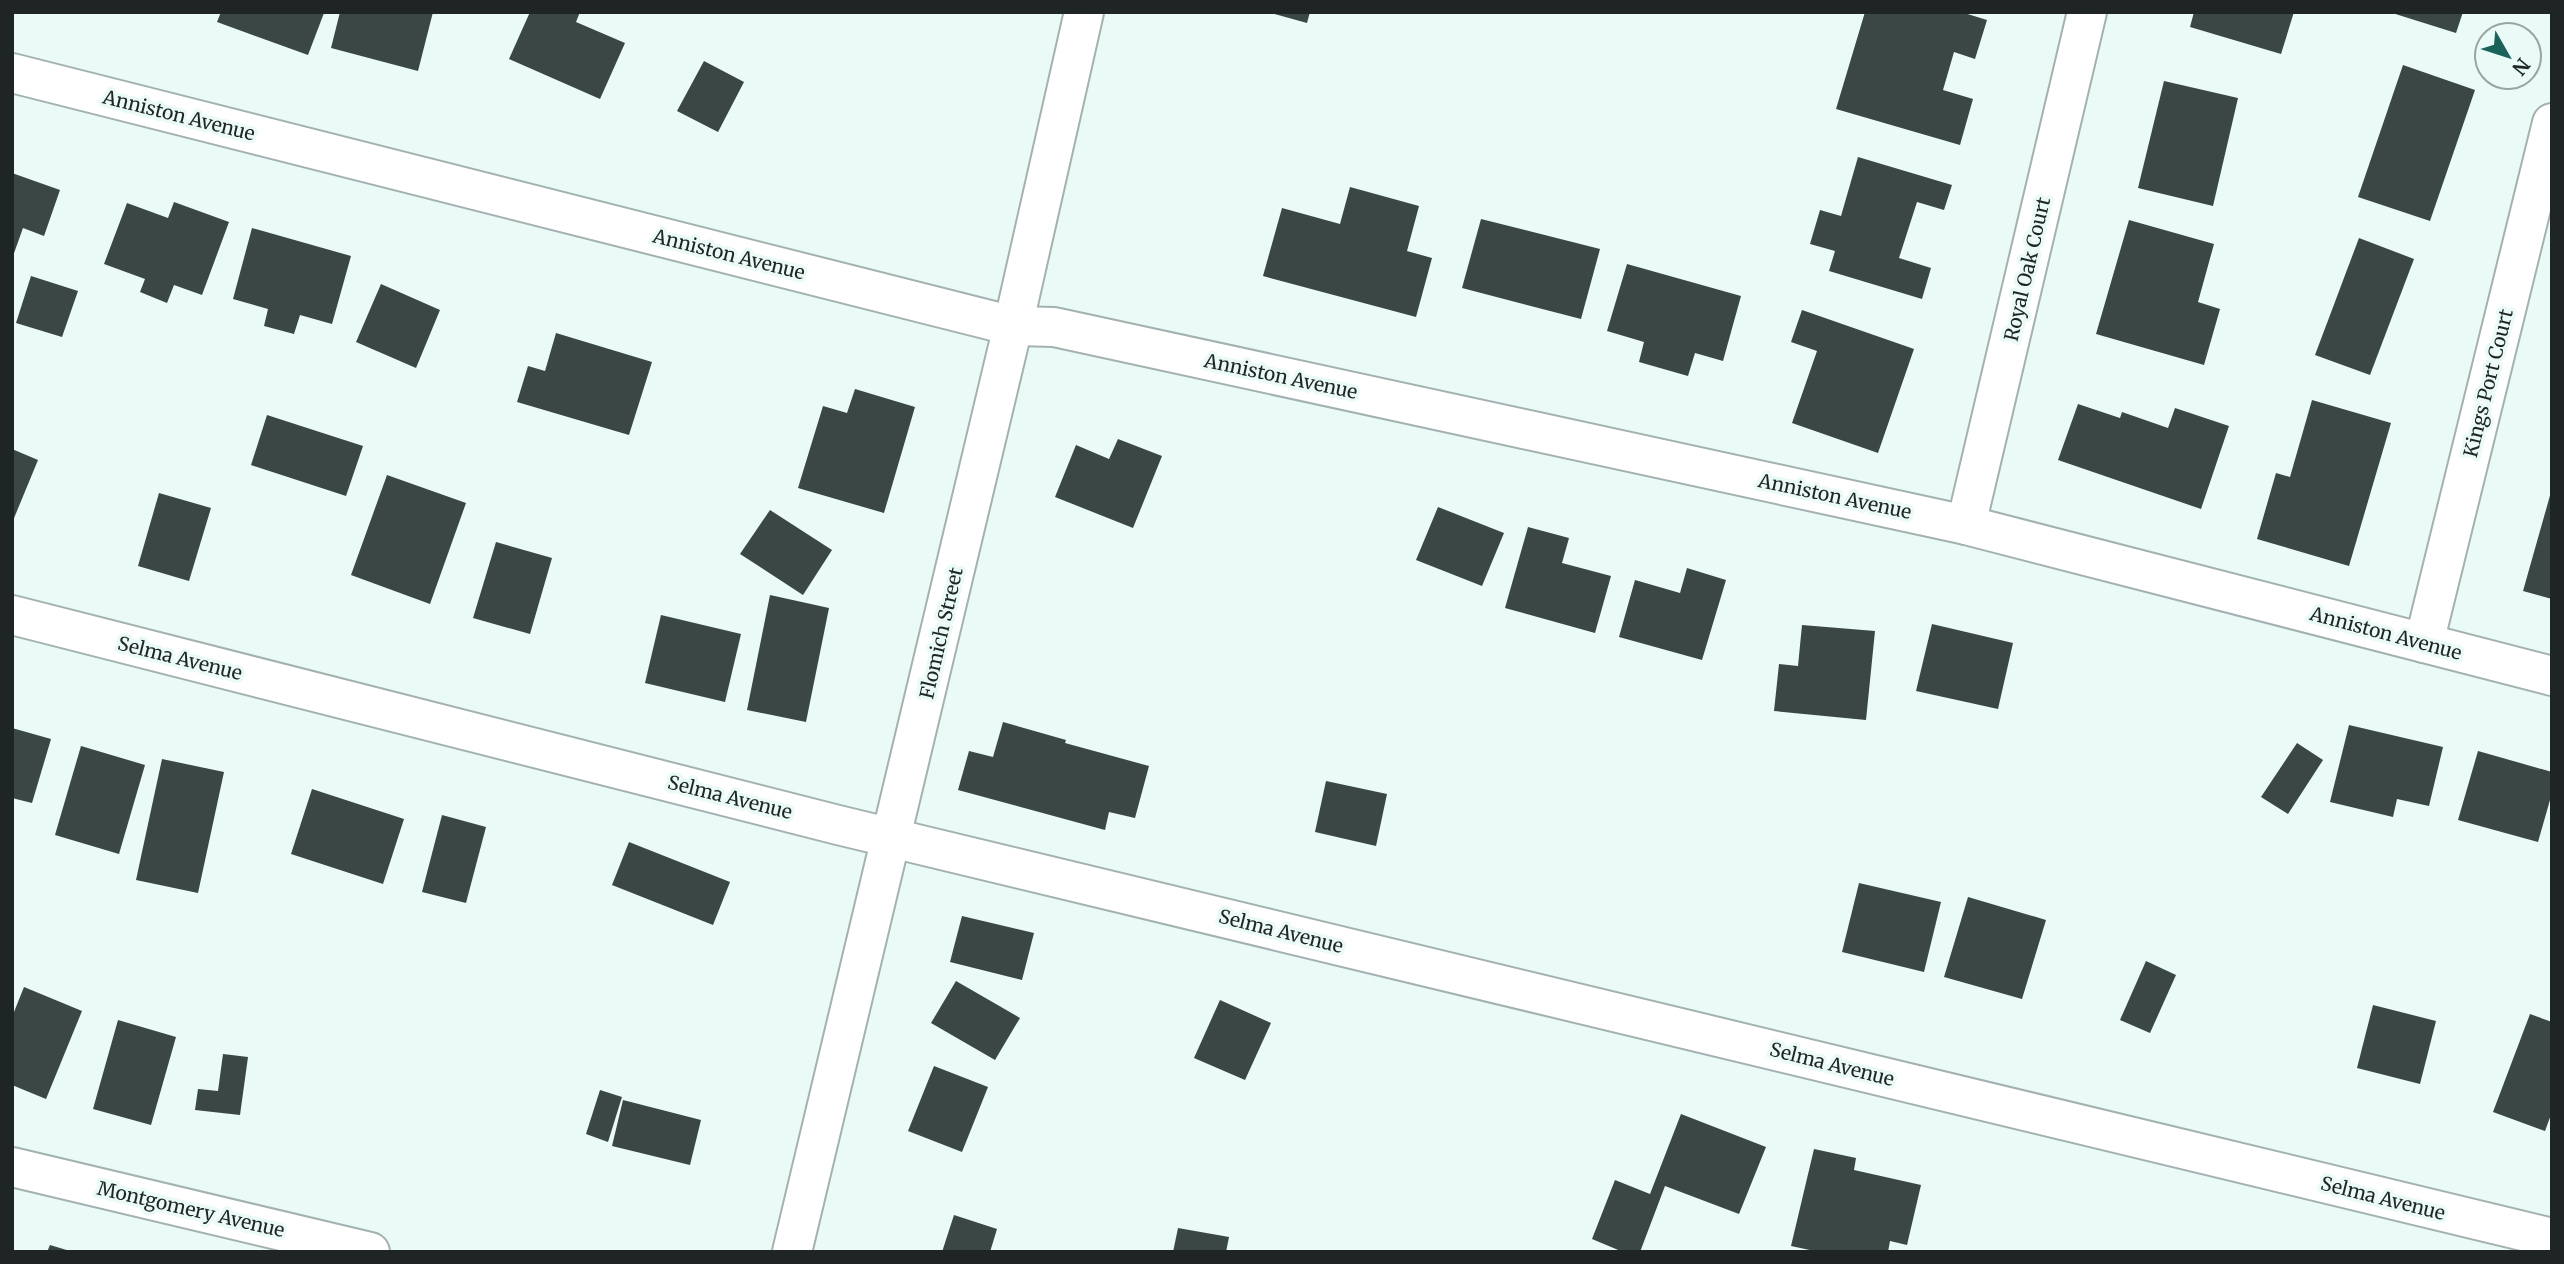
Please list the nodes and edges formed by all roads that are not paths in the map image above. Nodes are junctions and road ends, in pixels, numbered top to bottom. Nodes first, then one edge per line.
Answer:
1 (1084, 12) edge
2 (2087, 12) edge
3 (12, 74) edge
4 (2552, 123) edge
5 (1013, 326) junction
6 (1966, 525) junction
7 (12, 615) edge
8 (2424, 643) junction
9 (2552, 676) edge
10 (892, 836) junction
11 (12, 1167) edge
12 (2552, 1238) edge
13 (370, 1252) edge
14 (792, 1252) edge

1 - 5 street, Flomich Street
2 - 6 street, Royal Oak Court
3 - 5 street, Anniston Avenue
4 - 8 street, Kings Port Court
5 - 6 street, Anniston Avenue
5 - 10 street, Flomich Street
6 - 8 street, Anniston Avenue
7 - 10 street, Selma Avenue
8 - 9 street, Anniston Avenue
10 - 12 street, Selma Avenue
10 - 14 street, Flomich Street
11 - 13 street, Montgomery Avenue

